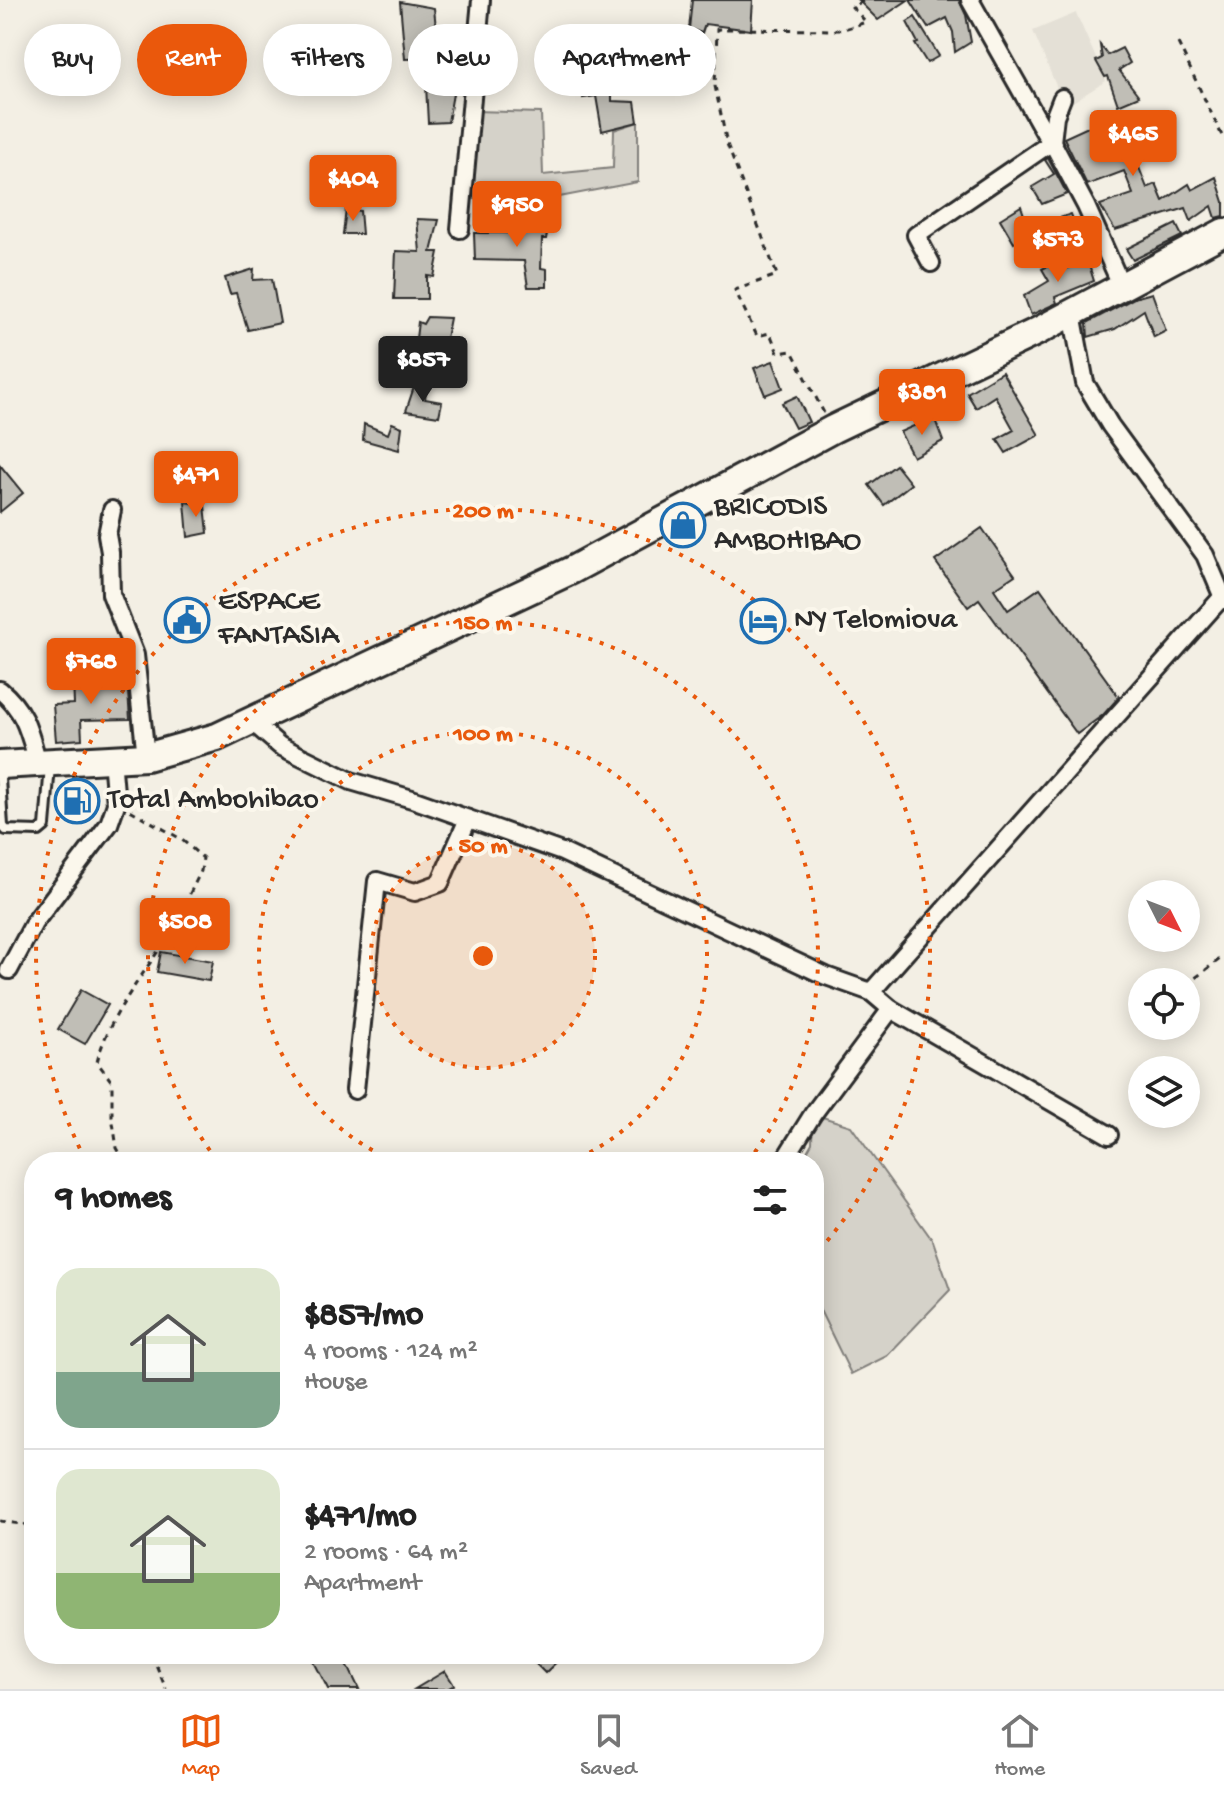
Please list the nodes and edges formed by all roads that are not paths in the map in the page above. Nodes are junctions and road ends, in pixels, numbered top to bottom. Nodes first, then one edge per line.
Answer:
1 (481, 0) edge
2 (970, 0) edge
3 (1062, 98) dead end
4 (1052, 142) junction
5 (460, 229) dead end
6 (1224, 232) edge
7 (931, 263) dead end
8 (1122, 287) junction
9 (1072, 313) junction
10 (112, 510) dead end
11 (1223, 597) edge
12 (0, 690) edge
13 (251, 721) junction
14 (146, 757) junction
15 (112, 758) junction
16 (44, 763) junction
17 (0, 765) edge
18 (0, 778) edge
19 (468, 819) junction
20 (9, 970) dead end
21 (871, 992) junction
22 (891, 1009) junction
23 (355, 1090) dead end
24 (1109, 1135) dead end
25 (789, 1152) edge

1 - 5 street
2 - 4 street
3 - 4 street
4 - 7 street
4 - 8 street
6 - 8 main road
8 - 9 main road
9 - 11 street
9 - 13 main road
10 - 14 street
11 - 21 street
12 - 16 street
13 - 14 main road
13 - 19 street
14 - 15 main road
15 - 16 main road
15 - 20 street
16 - 17 main road
16 - 18 lane
19 - 21 street
19 - 23 street
21 - 22 street
22 - 24 street
22 - 25 street

